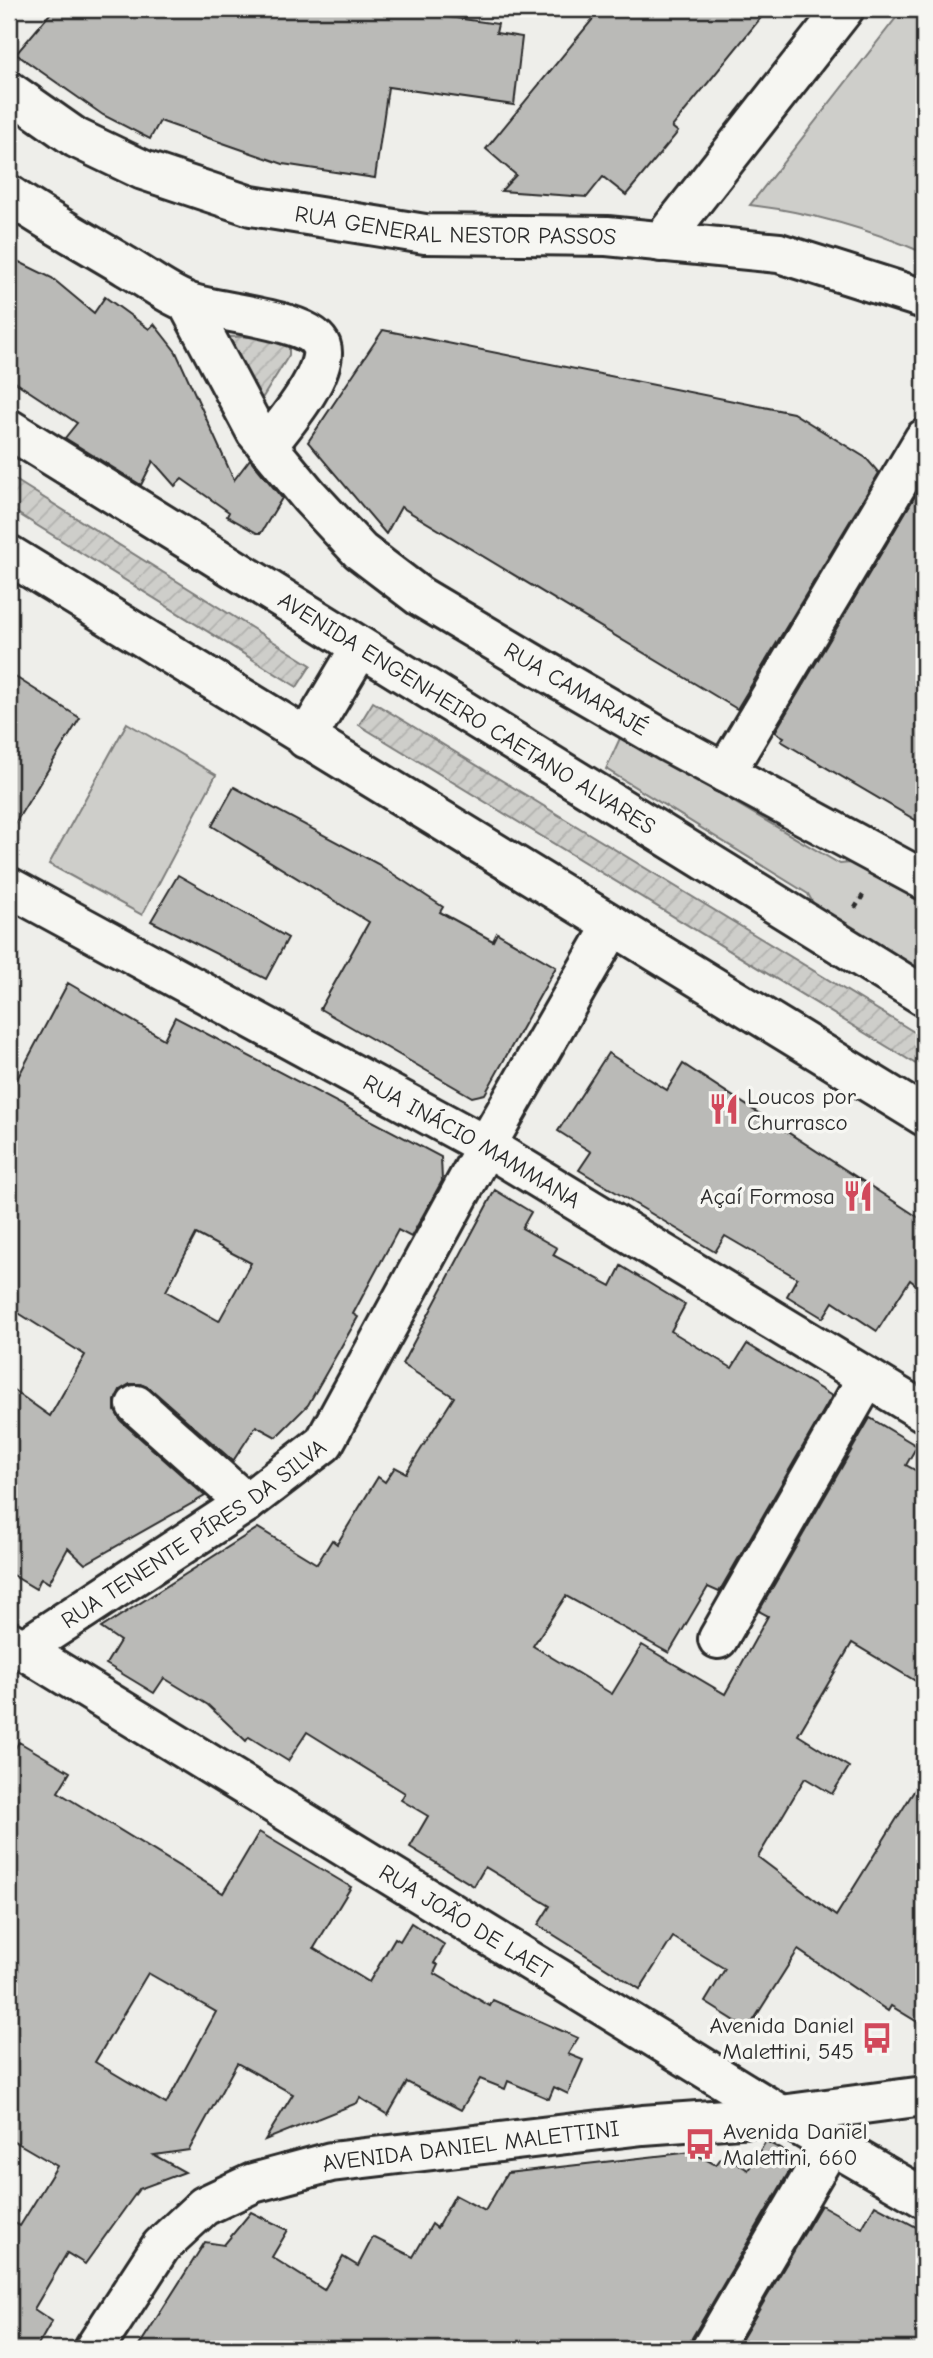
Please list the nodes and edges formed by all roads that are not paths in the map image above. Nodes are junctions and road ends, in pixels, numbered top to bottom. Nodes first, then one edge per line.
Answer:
1 (844, 9) edge
2 (9, 91) edge
3 (9, 195) edge
4 (662, 242) junction
5 (924, 299) edge
6 (187, 302) junction
7 (9, 429) edge
8 (924, 439) edge
9 (267, 446) junction
10 (9, 555) edge
11 (360, 648) junction
12 (306, 739) junction
13 (724, 773) junction
14 (924, 880) edge
15 (9, 887) edge
16 (613, 925) junction
17 (924, 996) edge
18 (924, 1116) edge
19 (486, 1146) junction
20 (867, 1378) junction
21 (136, 1405) dead end
22 (924, 1412) edge
23 (246, 1503) junction
24 (718, 1639) dead end
25 (16, 1645) edge
26 (924, 2096) edge
27 (781, 2115) junction
28 (831, 2144) junction
29 (924, 2198) edge
30 (94, 2349) edge
31 (711, 2349) edge

1 - 4 street
2 - 4 street, RUA GENERAL NESTOR PASSOS
3 - 6 street
4 - 5 street, RUA GENERAL NESTOR PASSOS
6 - 9 street, RUA CAMARAJÉ
6 - 9 street
7 - 11 street, AVENIDA ENGENHEIRO CAETANO ALVARES
8 - 13 street
9 - 13 street, RUA CAMARAJÉ
10 - 12 street
11 - 12 street
11 - 17 street, AVENIDA ENGENHEIRO CAETANO ALVARES
12 - 16 street
13 - 14 street, RUA CAMARAJÉ
15 - 19 street, RUA INÁCIO MAMMANA
16 - 18 street
16 - 19 street, RUA TENENTE PÍRES DA SILVA
19 - 20 street, RUA INÁCIO MAMMANA
19 - 23 street, RUA TENENTE PÍRES DA SILVA
20 - 22 street, RUA INÁCIO MAMMANA
20 - 24 street
21 - 23 street
23 - 25 street, RUA TENENTE PÍRES DA SILVA
25 - 27 street, RUA JOÃO DE LAET
26 - 27 street, AVENIDA DANIEL MALETTINI
27 - 28 street, RUA JOÃO DE LAET
27 - 30 street, AVENIDA DANIEL MALETTINI
28 - 29 street, RUA JOÃO DE LAET
28 - 31 street

